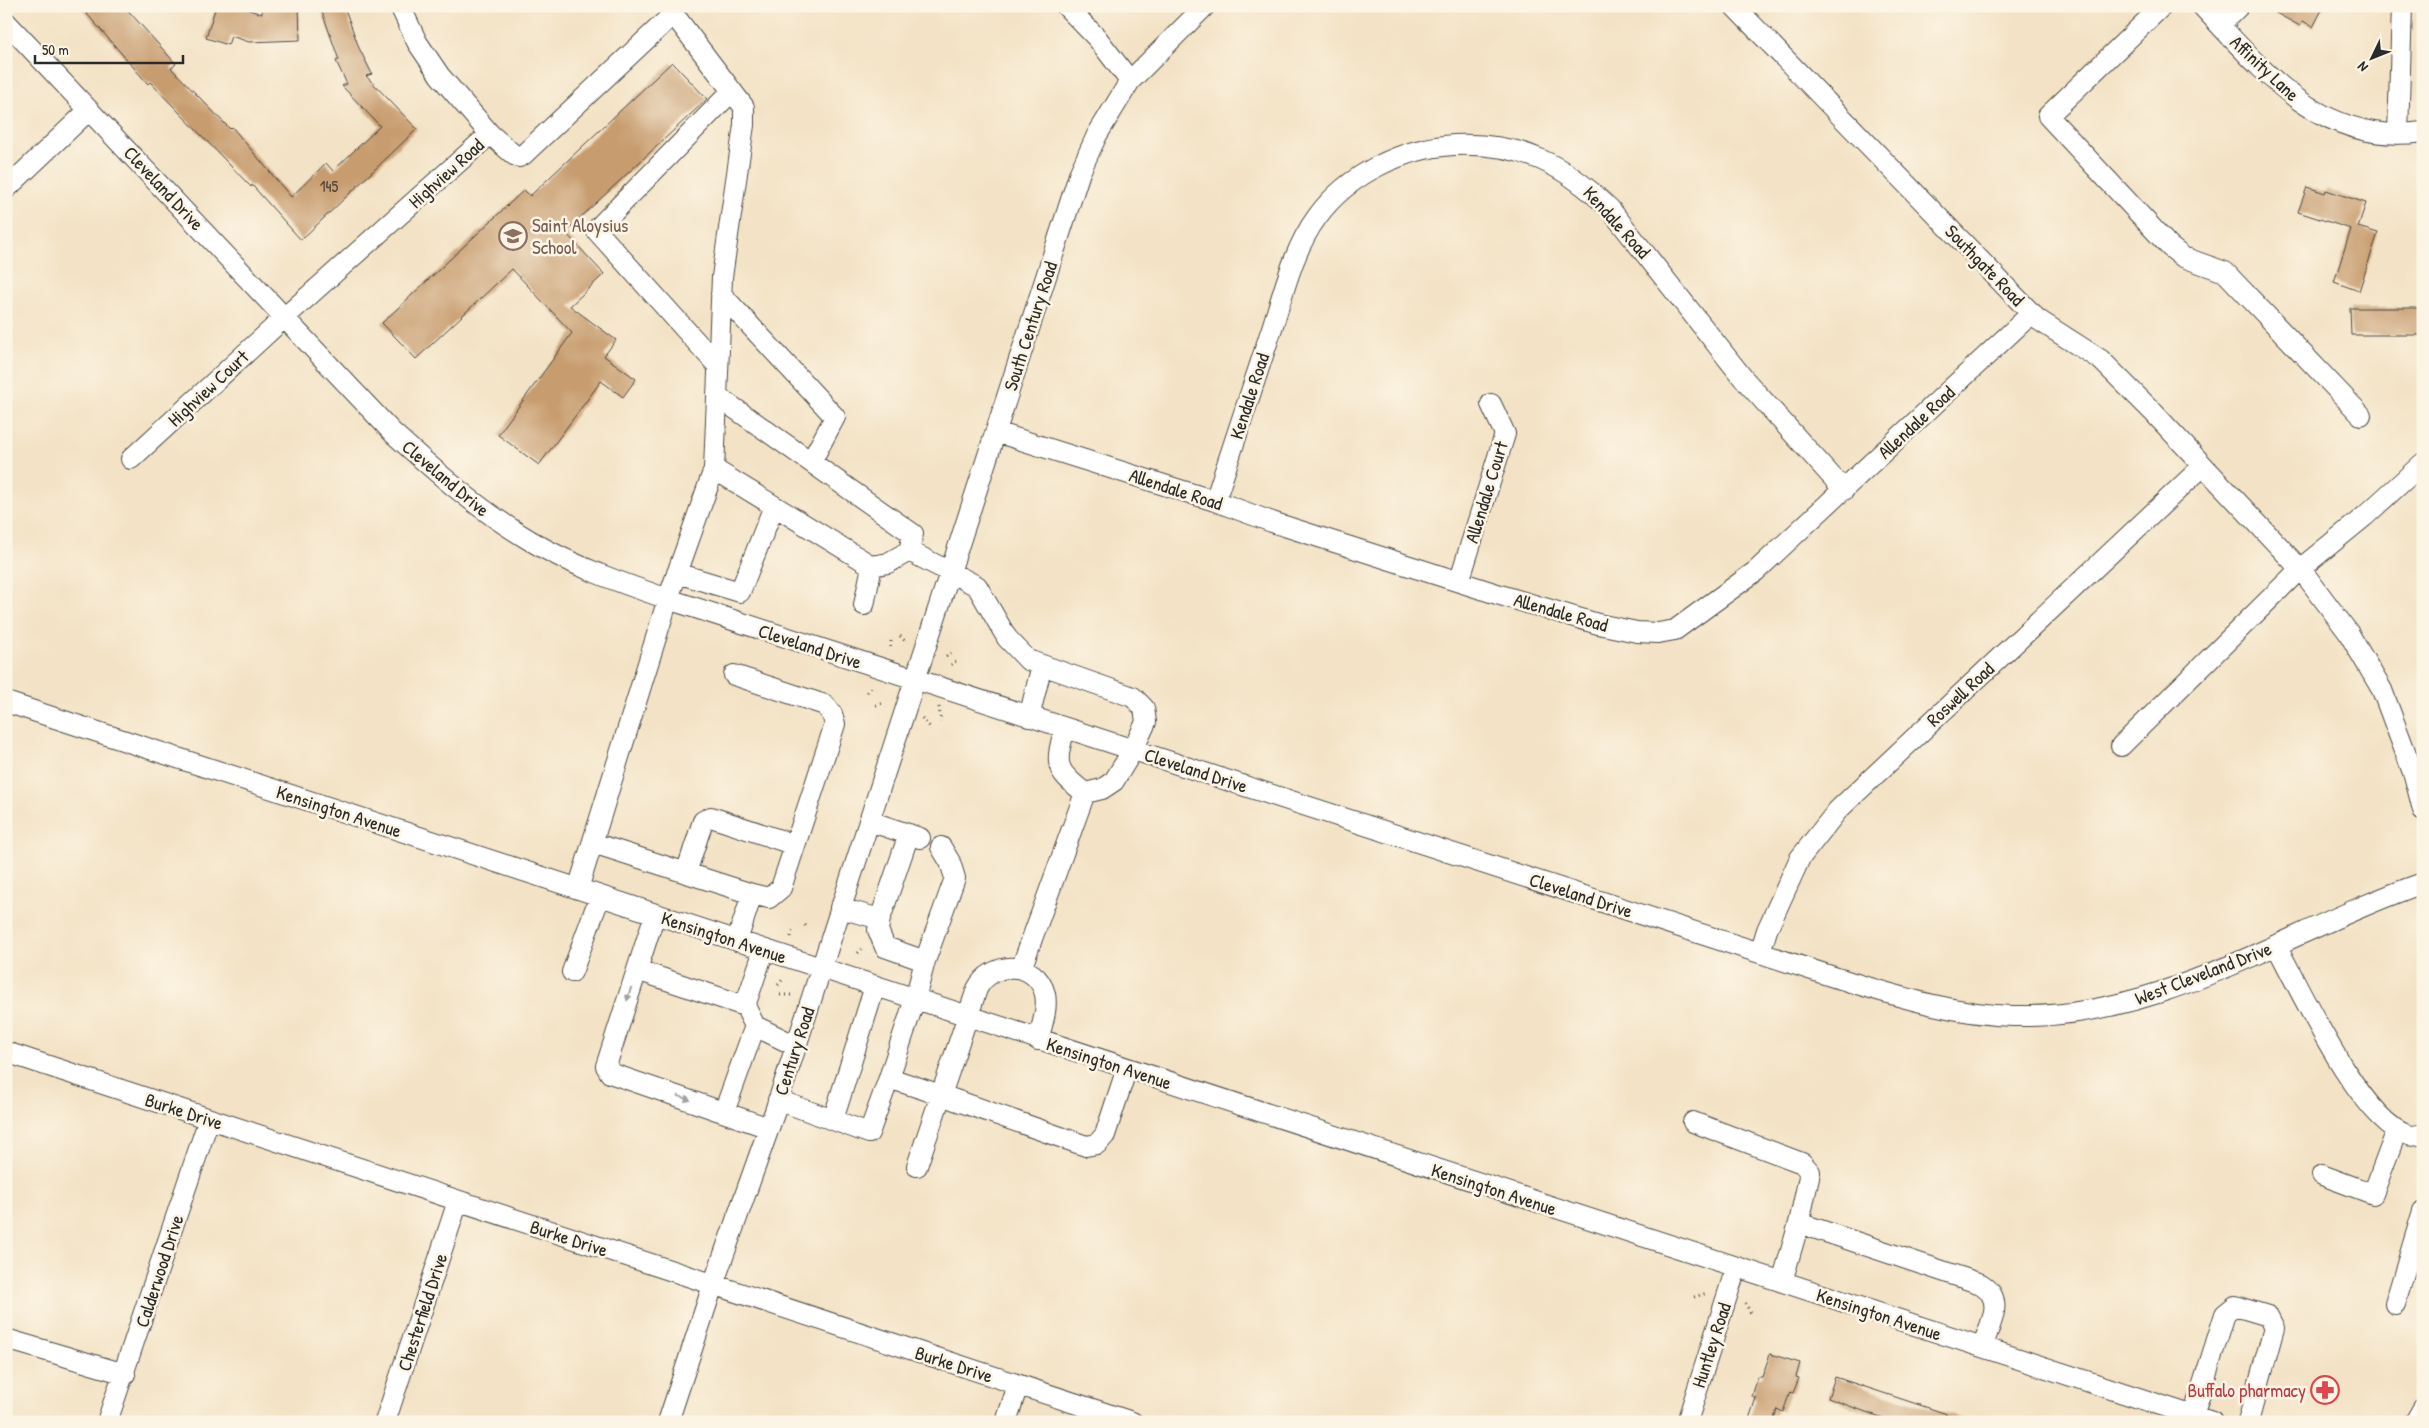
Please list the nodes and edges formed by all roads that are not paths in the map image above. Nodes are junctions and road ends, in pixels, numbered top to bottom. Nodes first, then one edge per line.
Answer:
1 (400, 6) edge
2 (1066, 6) edge
3 (1204, 6) edge
4 (1734, 6) edge
5 (2162, 6) edge
6 (2202, 6) edge
7 (2239, 6) edge
8 (2402, 6) edge
9 (6, 22) edge
10 (2220, 25) junction
11 (1130, 81) junction
12 (732, 91) junction
13 (89, 110) junction
14 (2423, 132) edge
15 (490, 134) junction
16 (2398, 134) junction
17 (6, 189) edge
18 (721, 294) junction
19 (2032, 313) junction
20 (285, 317) junction
21 (718, 366) junction
22 (717, 396) junction
23 (1491, 404) dead end
24 (2361, 415) dead end
25 (996, 432) junction
26 (131, 459) dead end
27 (811, 462) junction
28 (2423, 463) edge
29 (2203, 466) junction
30 (714, 470) junction
31 (1844, 490) junction
32 (1215, 501) junction
33 (774, 506) junction
34 (910, 550) junction
35 (872, 566) junction
36 (2300, 569) junction
37 (950, 570) junction
38 (677, 572) junction
39 (1459, 582) junction
40 (668, 599) junction
41 (864, 605) dead end
42 (1042, 665) junction
43 (734, 676) dead end
44 (914, 679) junction
45 (6, 702) edge
46 (1029, 717) junction
47 (1064, 728) junction
48 (2121, 746) dead end
49 (1133, 750) junction
50 (1086, 793) junction
51 (2423, 810) edge
52 (869, 821) junction
53 (593, 843) junction
54 (795, 845) junction
55 (940, 847) dead end
56 (686, 873) junction
57 (2423, 883) edge
58 (578, 889) junction
59 (752, 894) junction
60 (600, 896) junction
61 (840, 908) junction
62 (655, 914) junction
63 (880, 919) junction
64 (737, 941) junction
65 (2276, 945) junction
66 (764, 950) junction
67 (1760, 953) junction
68 (925, 960) junction
69 (1799, 965) joint
70 (820, 969) junction
71 (1021, 969) junction
72 (637, 970) junction
73 (572, 972) dead end
74 (875, 986) junction
75 (915, 999) junction
76 (745, 1006) junction
77 (967, 1016) junction
78 (755, 1026) junction
79 (1038, 1040) junction
80 (796, 1046) junction
81 (6, 1052) edge
82 (1127, 1068) junction
83 (889, 1078) junction
84 (941, 1095) junction
85 (778, 1100) junction
86 (724, 1112) junction
87 (209, 1119) junction
88 (833, 1120) junction
89 (1693, 1122) dead end
90 (769, 1128) junction
91 (2397, 1130) junction
92 (2423, 1134) edge
93 (917, 1166) dead end
94 (2322, 1175) dead end
95 (458, 1201) junction
96 (2423, 1211) edge
97 (1800, 1223) junction
98 (1736, 1268) junction
99 (1782, 1282) junction
100 (713, 1285) junction
101 (2395, 1304) dead end
102 (6, 1339) edge
103 (1982, 1347) junction
104 (125, 1374) junction
105 (1018, 1386) junction
106 (2423, 1408) edge
107 (2202, 1419) edge
108 (107, 1422) edge
109 (386, 1422) edge
110 (668, 1422) edge
111 (1006, 1422) edge
112 (1132, 1422) edge
113 (1687, 1422) edge
114 (2248, 1422) edge
115 (2415, 1422) edge

1 - 15 street, Highview Road
2 - 11 street
3 - 11 street, South Century Road
4 - 19 street, Southgate Road
5 - 24 street
6 - 10 street, Affinity Lane
7 - 10 street
8 - 16 street
9 - 13 street, Cleveland Drive
10 - 16 street, Affinity Lane
11 - 25 street, South Century Road
12 - 15 street
12 - 18 street
12 - 21 street
13 - 17 street
13 - 20 street, Cleveland Drive
14 - 16 street, Affinity Lane
15 - 20 street, Highview Road
18 - 21 street
18 - 27 street
19 - 29 street, Southgate Road
19 - 31 street, Allendale Road
20 - 26 street, Highview Court
20 - 40 street, Cleveland Drive
21 - 22 street
22 - 27 street
22 - 30 street
23 - 39 street, Allendale Court
25 - 32 street, Allendale Road
25 - 37 street, South Century Road
27 - 34 street
28 - 36 street
29 - 36 street, Southgate Road
29 - 67 street, Roswell Road
30 - 33 street
30 - 38 street
31 - 32 street, Kendale Road
31 - 39 street, Allendale Road
32 - 39 street, Allendale Road
33 - 35 street
33 - 38 street
34 - 35 street
34 - 37 street
35 - 41 street
36 - 48 street
36 - 51 street, Southgate Road
37 - 42 street
37 - 44 street, South Century Road
38 - 40 street
40 - 44 street, Cleveland Drive
40 - 53 street
42 - 46 street
42 - 49 street
43 - 54 street
44 - 46 street, Cleveland Drive
44 - 52 street, Century Road
45 - 58 street, Kensington Avenue
46 - 47 street, Cleveland Drive
47 - 49 street, Cleveland Drive
47 - 50 street
49 - 50 street
49 - 67 street, Cleveland Drive
50 - 71 street
52 - 61 street, Century Road
52 - 63 street
53 - 56 street
53 - 58 street
54 - 56 street
54 - 59 street
55 - 68 street
56 - 59 street
57 - 65 street, West Cleveland Drive
58 - 60 street, Kensington Avenue
59 - 64 street
60 - 62 street, Kensington Avenue
60 - 73 street
61 - 63 street
61 - 70 street, Century Road
62 - 64 street, Kensington Avenue
62 - 72 street
63 - 68 street
64 - 66 street, Kensington Avenue
65 - 69 street, West Cleveland Drive
65 - 91 street
66 - 70 street, Kensington Avenue
66 - 76 street
67 - 69 street, Cleveland Drive
68 - 75 street
70 - 74 street, Kensington Avenue
70 - 80 street, Century Road
71 - 77 street
71 - 79 street
72 - 76 street
72 -> 86 street
74 - 75 street, Kensington Avenue
74 - 88 street
75 - 77 street, Kensington Avenue
75 - 83 street
76 - 78 street
77 - 79 street, Kensington Avenue
77 - 84 street
78 - 80 street
78 - 86 street
79 - 82 street, Kensington Avenue
80 - 85 street, Century Road
81 - 87 street, Burke Drive
82 - 84 street
82 - 98 street, Kensington Avenue
83 - 84 street
83 - 88 street
84 - 93 street
85 - 88 street
85 - 90 street, Century Road
86 - 90 street
87 - 95 street, Burke Drive
87 - 104 street, Calderwood Drive
89 - 97 street
90 - 100 street, Century Road
91 - 92 street
91 - 94 street
95 - 100 street, Burke Drive
95 - 109 street, Chesterfield Drive
96 - 101 street
97 - 99 street
97 - 103 street
98 - 99 street, Kensington Avenue
98 - 113 street, Huntley Road
99 - 103 street, Kensington Avenue
100 - 105 street, Burke Drive
100 - 110 street, Century Road
102 - 104 street
103 - 107 street, Kensington Avenue
104 - 108 street, Calderwood Drive
105 - 111 street
105 - 112 street, Burke Drive
106 - 115 street
107 - 114 street

